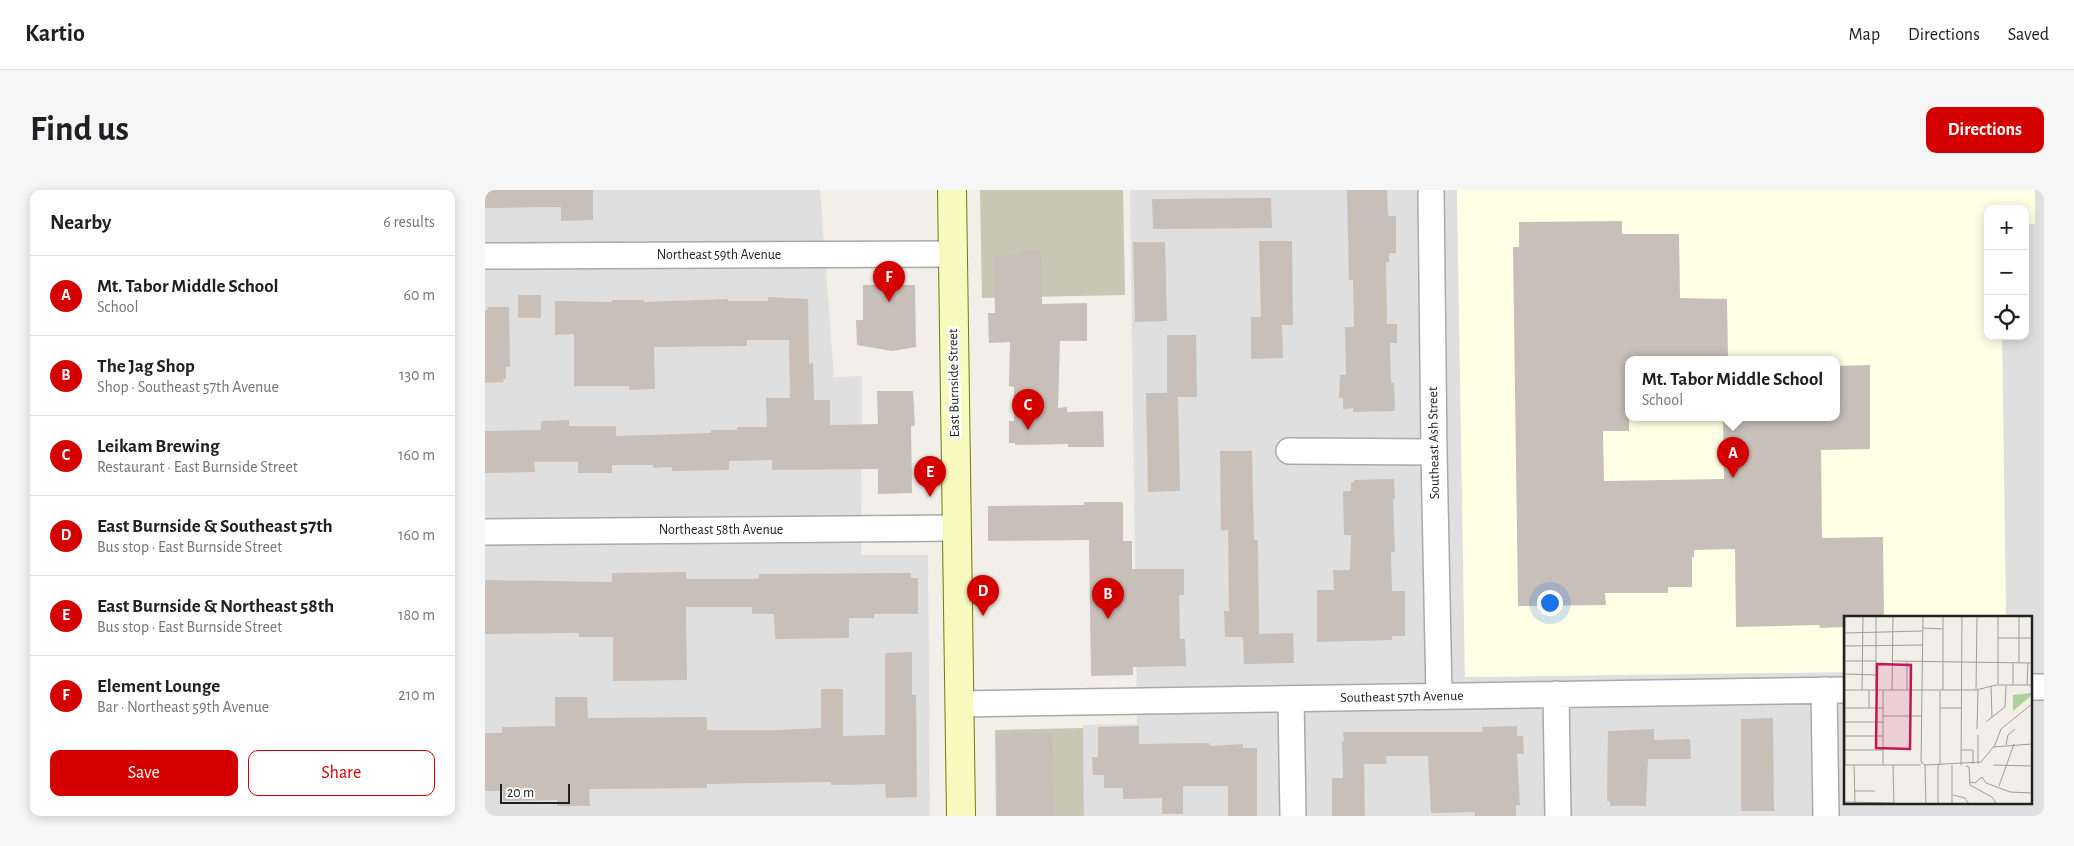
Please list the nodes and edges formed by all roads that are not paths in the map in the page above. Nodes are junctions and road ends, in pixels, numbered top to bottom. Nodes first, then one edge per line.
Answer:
1 (952, 190) edge
2 (1431, 190) edge
3 (952, 254) junction
4 (485, 256) edge
5 (1289, 451) dead end
6 (1434, 452) junction
7 (957, 528) junction
8 (485, 532) edge
9 (2031, 687) edge
10 (2044, 687) edge
11 (1835, 690) edge
12 (1556, 694) junction
13 (1439, 696) junction
14 (1291, 699) junction
15 (959, 704) junction
16 (961, 816) edge
17 (1293, 816) edge
18 (1558, 816) edge
19 (1825, 816) edge

1 - 3 main road, East Burnside Street
2 - 6 street, Southeast Ash Street
3 - 4 street, Northeast 59th Avenue
3 - 7 main road, East Burnside Street
5 - 6 street
6 - 13 street, Southeast Ash Street
7 - 8 street, Northeast 58th Avenue
7 - 15 main road, East Burnside Street
9 - 10 street
11 - 12 street, Southeast 57th Avenue
11 - 19 street
12 - 13 street, Southeast 57th Avenue
12 - 18 street
13 - 14 street, Southeast 57th Avenue
14 - 15 street, Southeast 57th Avenue
14 - 17 street
15 - 16 main road, East Burnside Street

